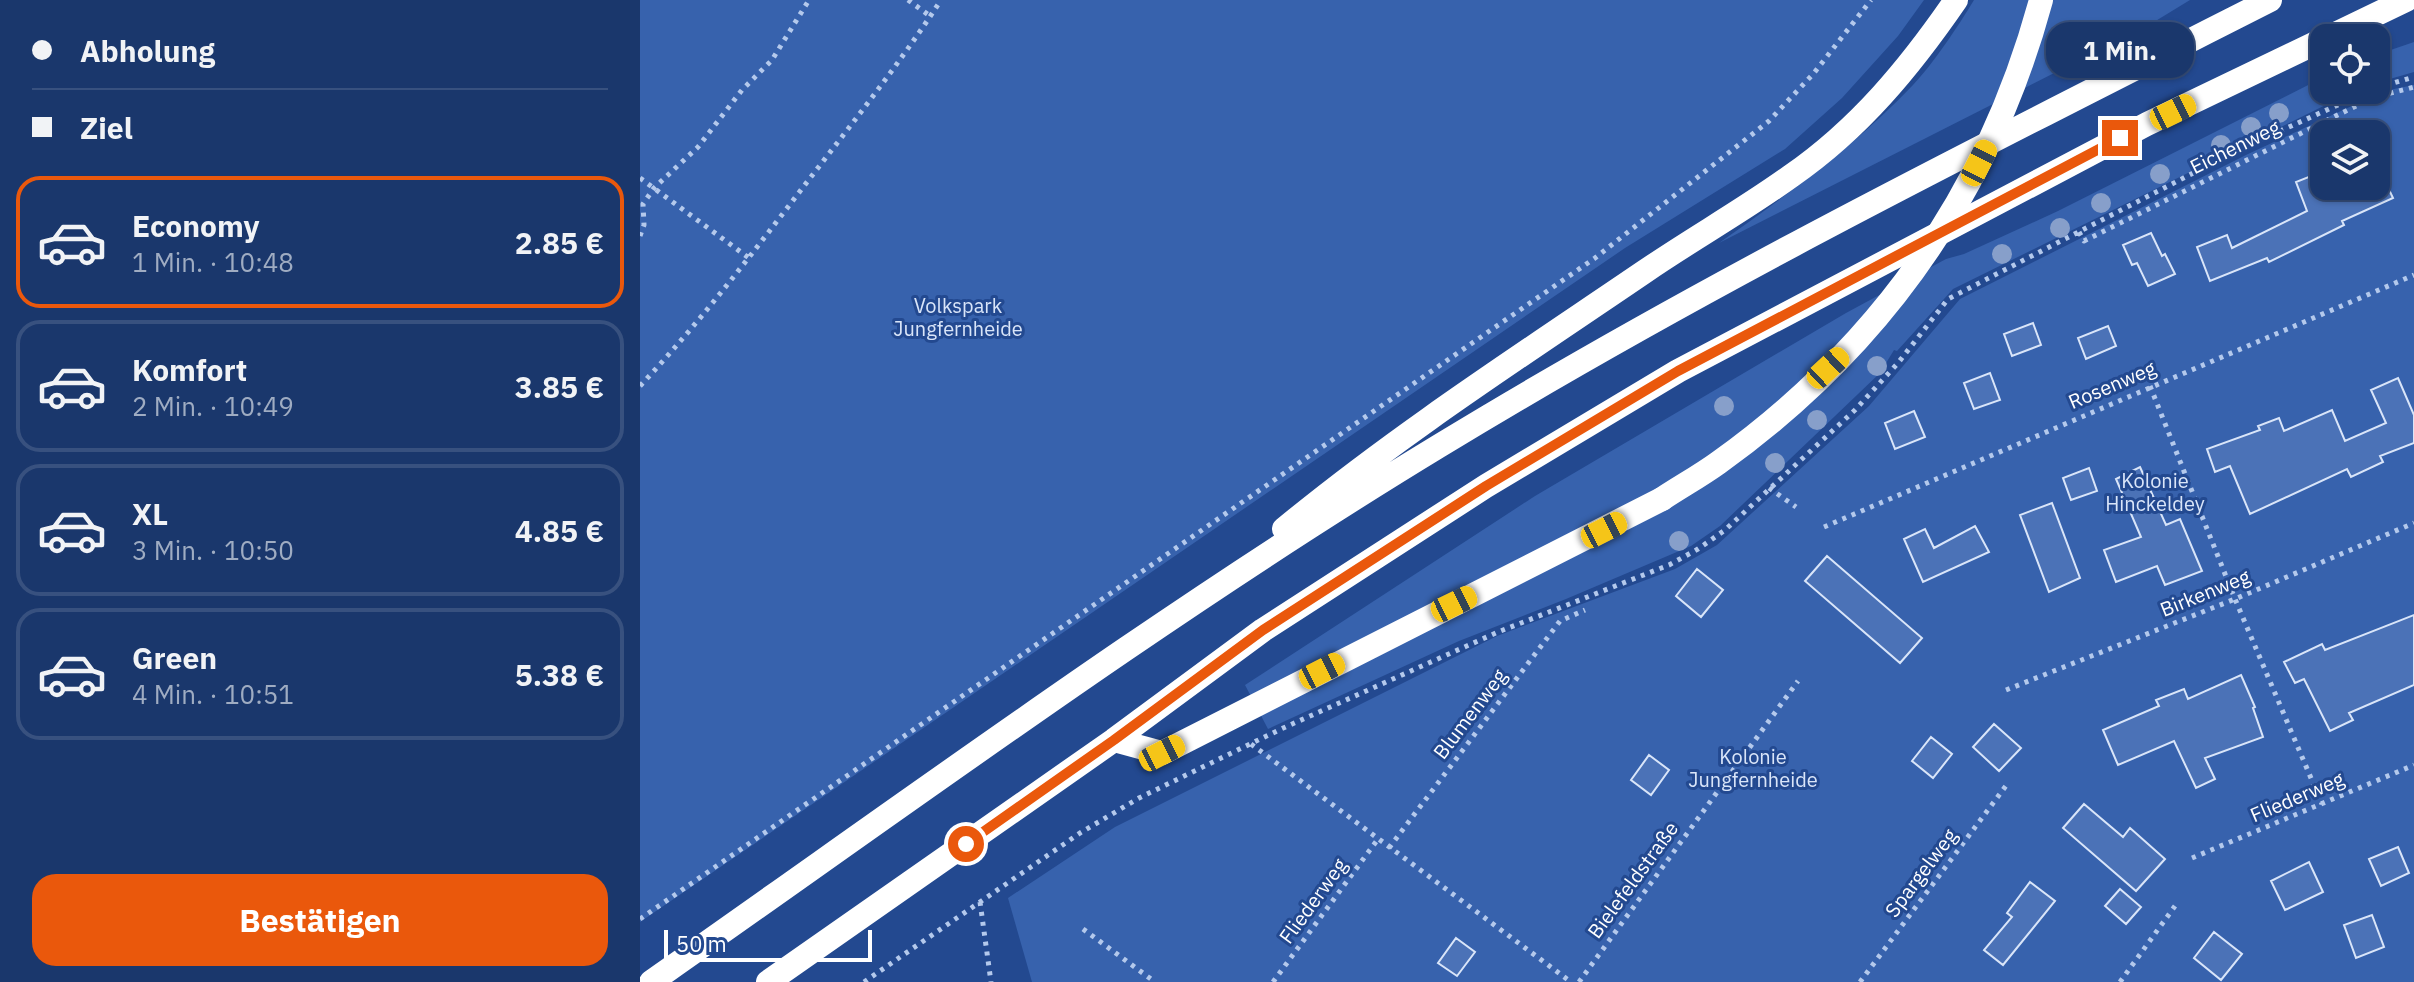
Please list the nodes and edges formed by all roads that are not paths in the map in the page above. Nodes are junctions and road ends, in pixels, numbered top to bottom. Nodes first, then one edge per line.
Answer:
1 (1956, 0) edge
2 (2041, 0) edge
3 (2270, 0) edge
4 (2406, 0) edge
5 (2356, 24) edge
6 (2310, 46) edge
7 (1198, 598) junction
8 (1114, 740) junction
9 (651, 982) edge
10 (768, 982) edge

1 - 7 highway
2 - 8 highway, bridge
3 - 7 highway
4 - 5 highway
6 - 8 highway
7 - 9 highway
8 - 10 highway

